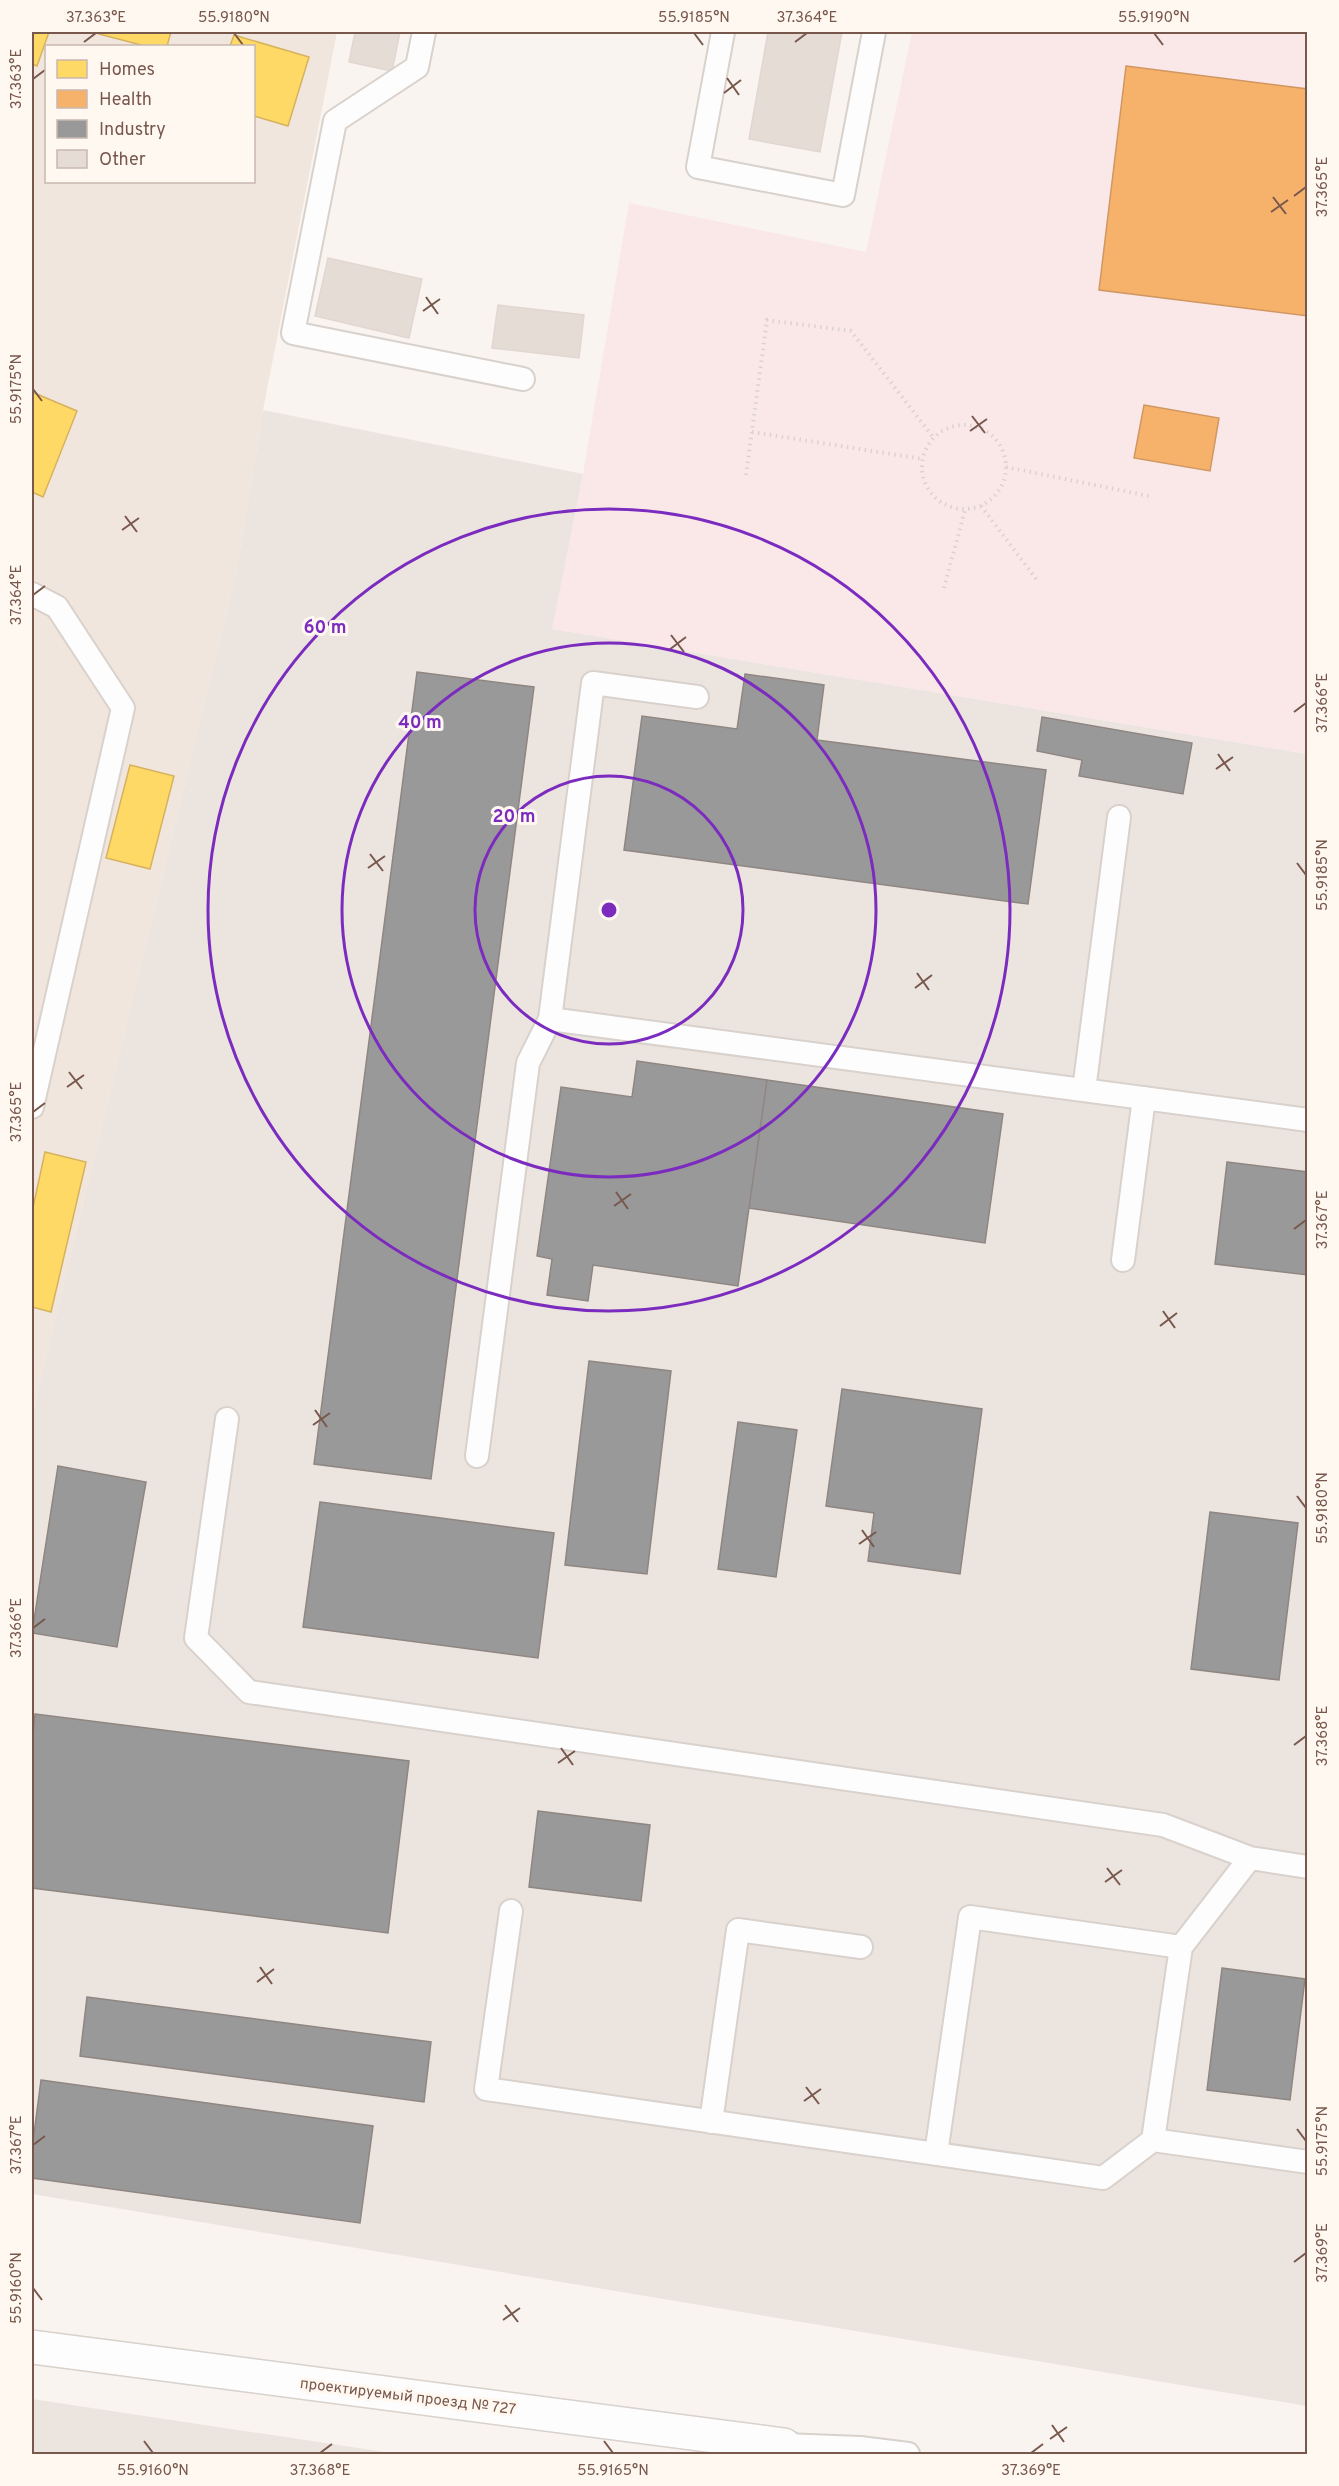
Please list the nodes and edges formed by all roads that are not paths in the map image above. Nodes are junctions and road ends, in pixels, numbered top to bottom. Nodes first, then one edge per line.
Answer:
1 (424, 32) edge
2 (723, 32) edge
3 (874, 32) edge
4 (523, 379) dead end
5 (32, 594) edge
6 (697, 696) dead end
7 (1119, 817) dead end
8 (550, 1019) junction
9 (1084, 1090) junction
10 (1144, 1098) junction
11 (32, 1107) edge
12 (1308, 1120) edge
13 (1123, 1260) dead end
14 (227, 1419) dead end
15 (477, 1456) dead end
16 (1250, 1858) junction
17 (1308, 1867) edge
18 (511, 1911) dead end
19 (861, 1947) dead end
20 (1181, 1947) junction
21 (711, 2122) junction
22 (1153, 2140) junction
23 (936, 2154) junction
24 (1308, 2162) edge
25 (32, 2347) edge
26 (784, 2445) joint
27 (908, 2454) edge

1 - 4 lane
2 - 3 lane
5 - 11 lane
6 - 8 lane
7 - 9 lane
8 - 9 lane
8 - 15 lane
9 - 10 lane
10 - 12 lane
10 - 13 lane
14 - 16 lane
16 - 17 lane
16 - 20 lane
18 - 21 lane
19 - 21 lane
20 - 22 lane
20 - 23 lane
21 - 23 lane
22 - 23 lane
22 - 24 lane
25 - 26 street, проектируемый проезд № 727
26 - 27 lane

